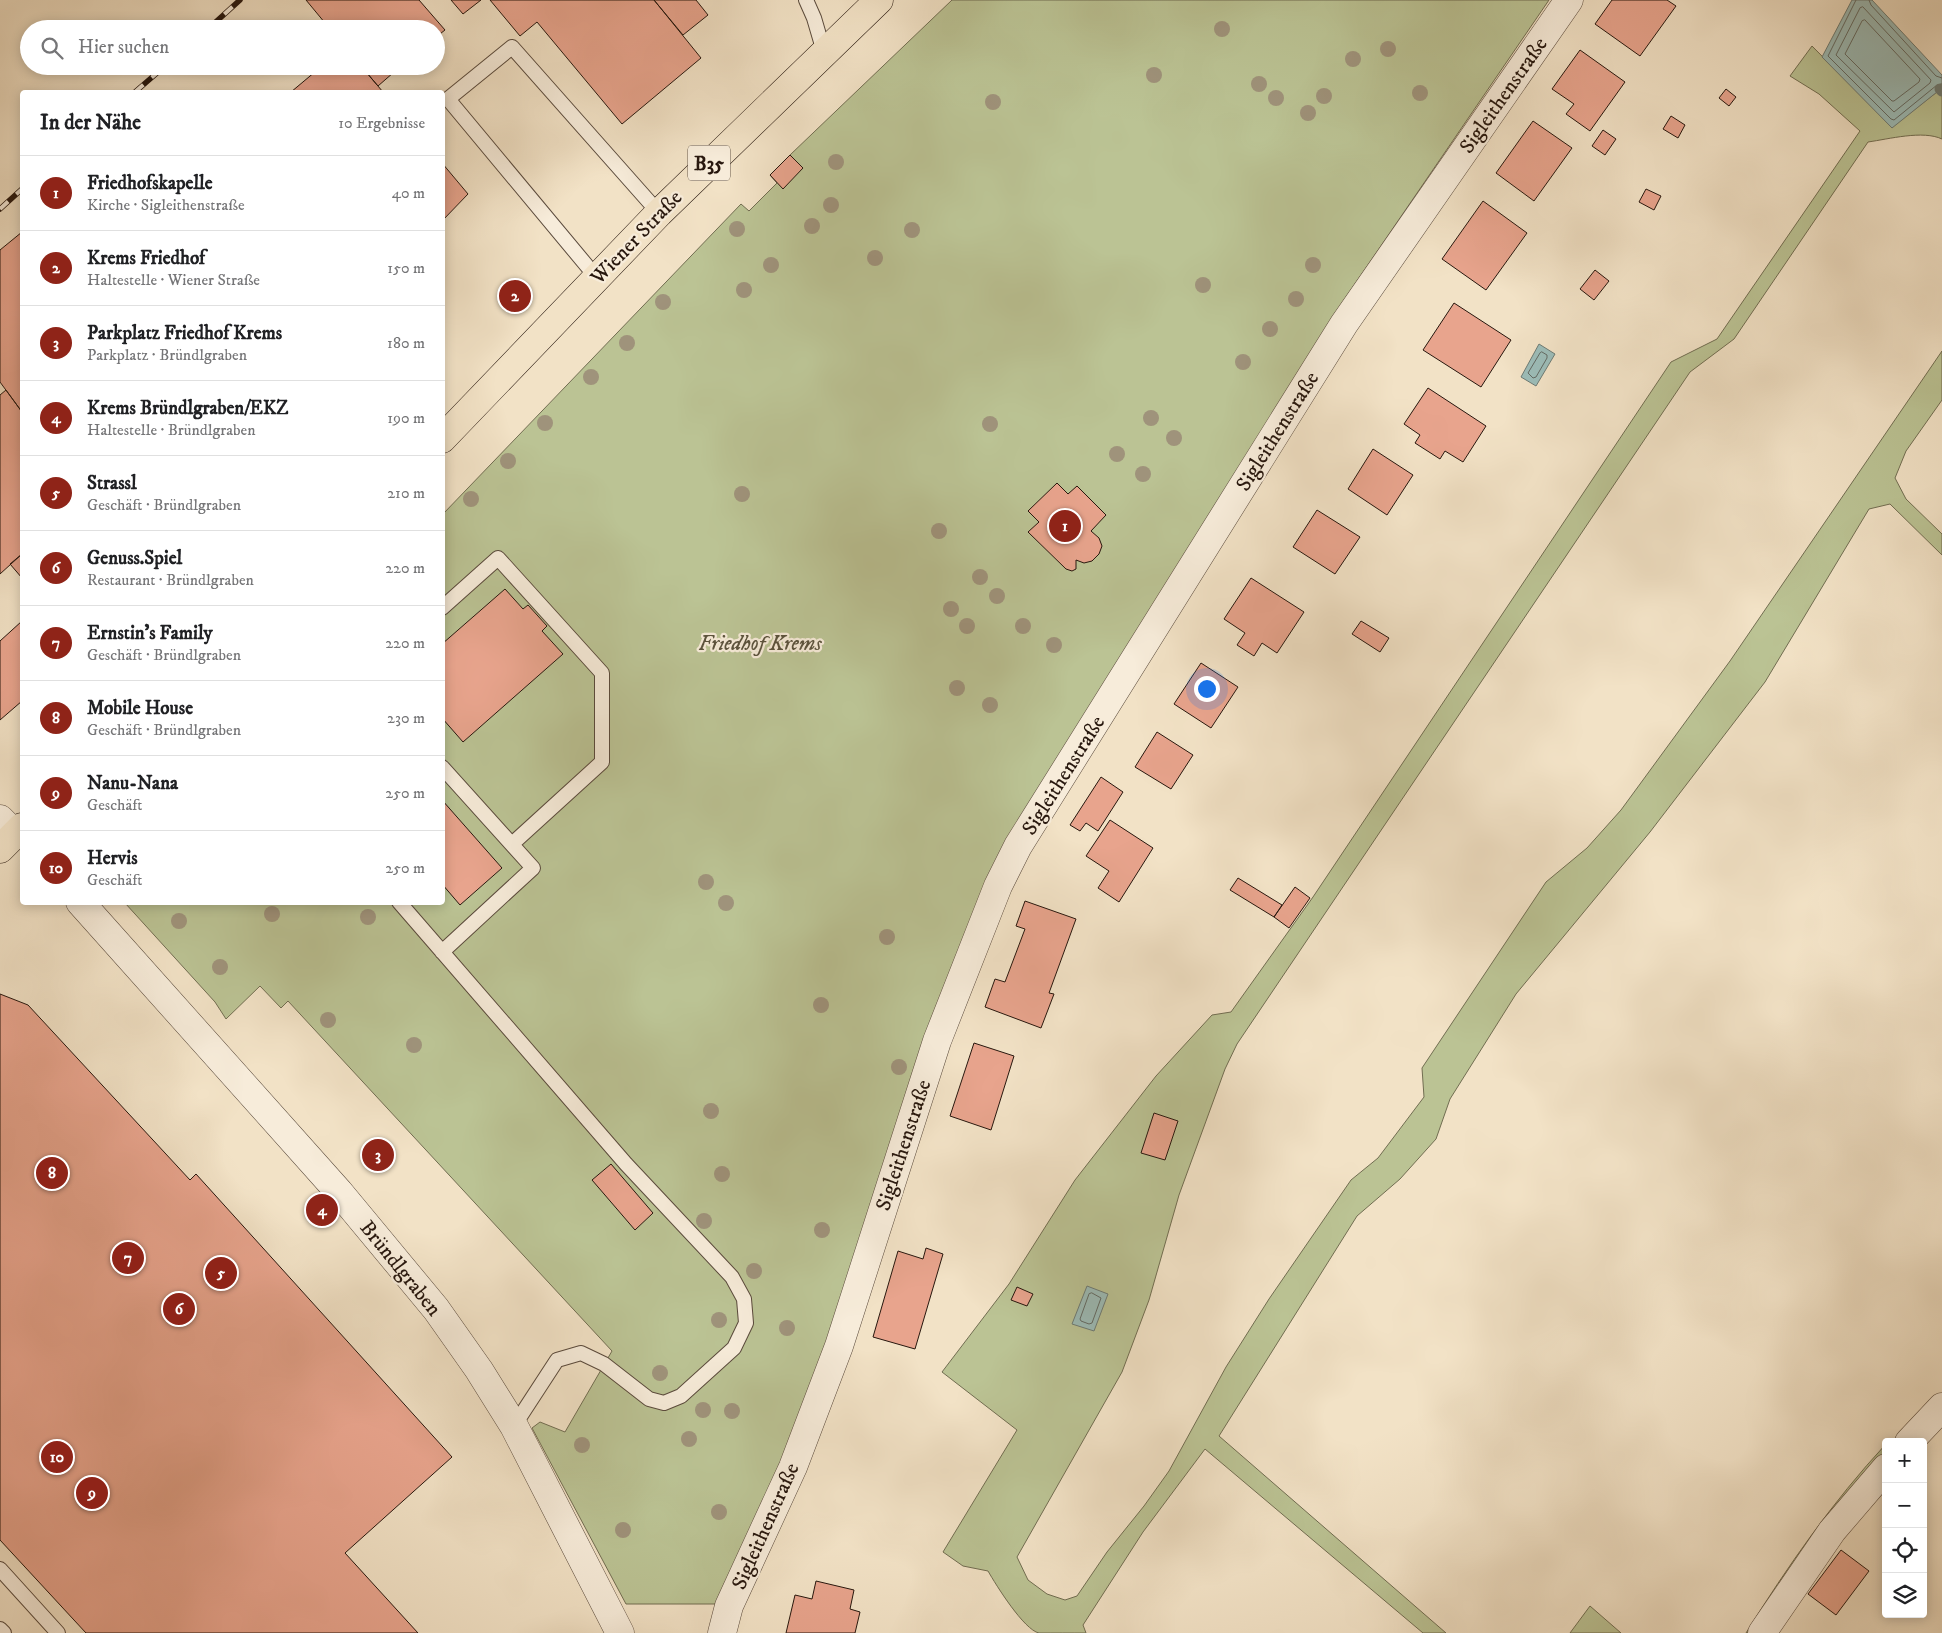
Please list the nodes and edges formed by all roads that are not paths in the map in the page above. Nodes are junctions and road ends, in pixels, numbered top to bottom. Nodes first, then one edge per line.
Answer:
1 (806, 0) edge
2 (879, 0) edge
3 (1569, 0) edge
4 (824, 52) junction
5 (660, 213) junction
6 (597, 278) junction
7 (445, 436) edge
8 (445, 605) edge
9 (445, 770) edge
10 (512, 844) junction
11 (83, 905) edge
12 (402, 905) edge
13 (442, 952) junction
14 (1942, 1407) edge
15 (514, 1426) junction
16 (1913, 1438) edge
17 (1882, 1473) edge
18 (0, 1569) edge
19 (0, 1629) edge
20 (4, 1633) edge
21 (58, 1633) edge
22 (620, 1633) edge
23 (722, 1633) edge
24 (1762, 1633) edge

1 - 4 lane
2 - 4 main road, Wiener Straße / B35
3 - 23 street, Sigleithenstraße
4 - 5 main road, Wiener Straße / B35
5 - 6 main road, Wiener Straße / B35
5 - 6 lane
6 - 7 main road, Wiener Straße / B35
8 - 10 lane
9 - 10 lane
10 - 13 lane
11 - 15 street, Bründlgraben
12 - 13 lane
13 - 15 lane
14 - 16 street
15 - 22 street, Bründlgraben
17 - 24 street
18 - 21 lane
19 - 20 lane

